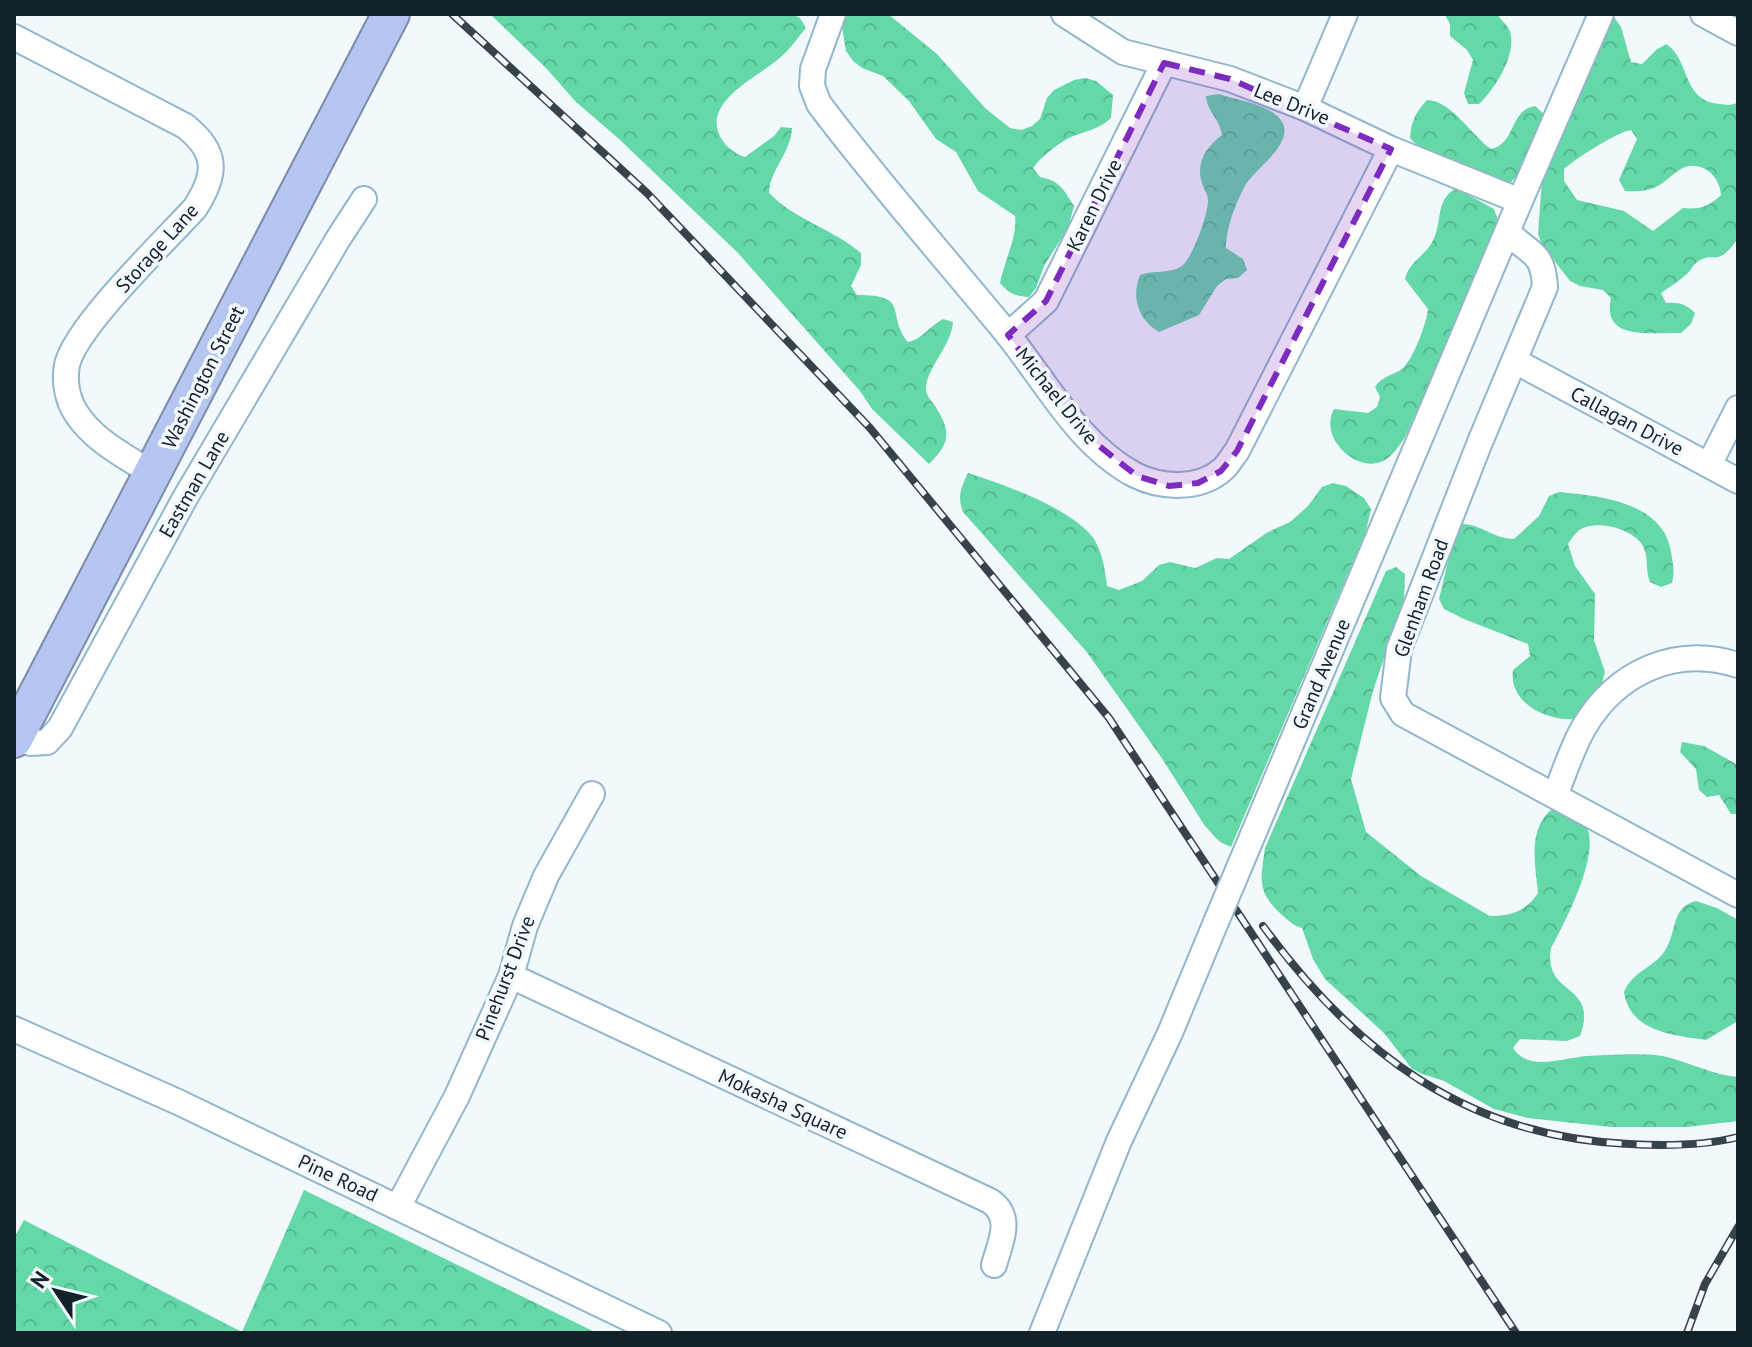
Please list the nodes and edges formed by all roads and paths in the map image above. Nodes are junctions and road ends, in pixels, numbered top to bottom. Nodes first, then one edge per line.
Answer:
1 (391, 14) edge
2 (833, 14) edge
3 (1064, 14) edge
4 (1345, 14) edge
5 (1601, 14) edge
6 (1703, 14) edge
7 (1087, 22) edge
8 (1738, 33) edge
9 (14, 37) edge
10 (1164, 63) junction
11 (1305, 108) junction
12 (1391, 149) junction
13 (364, 199) dead end
14 (1520, 201) junction
15 (1507, 232) junction
16 (1008, 335) junction
17 (1515, 361) junction
18 (1738, 408) edge
19 (1709, 465) junction
20 (153, 474) junction
21 (1738, 481) edge
22 (1737, 662) edge
23 (15, 738) edge
24 (592, 794) dead end
25 (1555, 796) junction
26 (1738, 895) edge
27 (511, 976) junction
28 (14, 1029) edge
29 (398, 1207) junction
30 (994, 1265) dead end
31 (659, 1333) edge
32 (1042, 1333) edge

1 - 20 highway, Washington Street
2 - 16 street, Michael Drive
3 - 7 street, Lee Drive
4 - 11 street
5 - 14 street, Grand Avenue
6 - 8 street
7 - 10 street, Lee Drive
9 - 20 street, Storage Lane
10 - 11 street, Lee Drive
10 - 16 street, Karen Drive
11 - 12 street, Lee Drive
12 - 14 street, Lee Drive
12 - 16 street, Michael Drive
13 - 23 street, Eastman Lane
14 - 15 street, Grand Avenue
15 - 17 street, Glenham Road
15 - 32 street, Grand Avenue, bridge
17 - 19 street, Callagan Drive
17 - 25 street, Glenham Road
18 - 19 street
19 - 21 street, Callagan Drive
20 - 23 highway, Washington Street
22 - 25 street
24 - 27 street, Pinehurst Drive
25 - 26 street, Glenham Road
27 - 29 street, Pinehurst Drive
27 - 30 street, Mokasha Square
28 - 29 street, Pine Road
29 - 31 street, Pine Road

